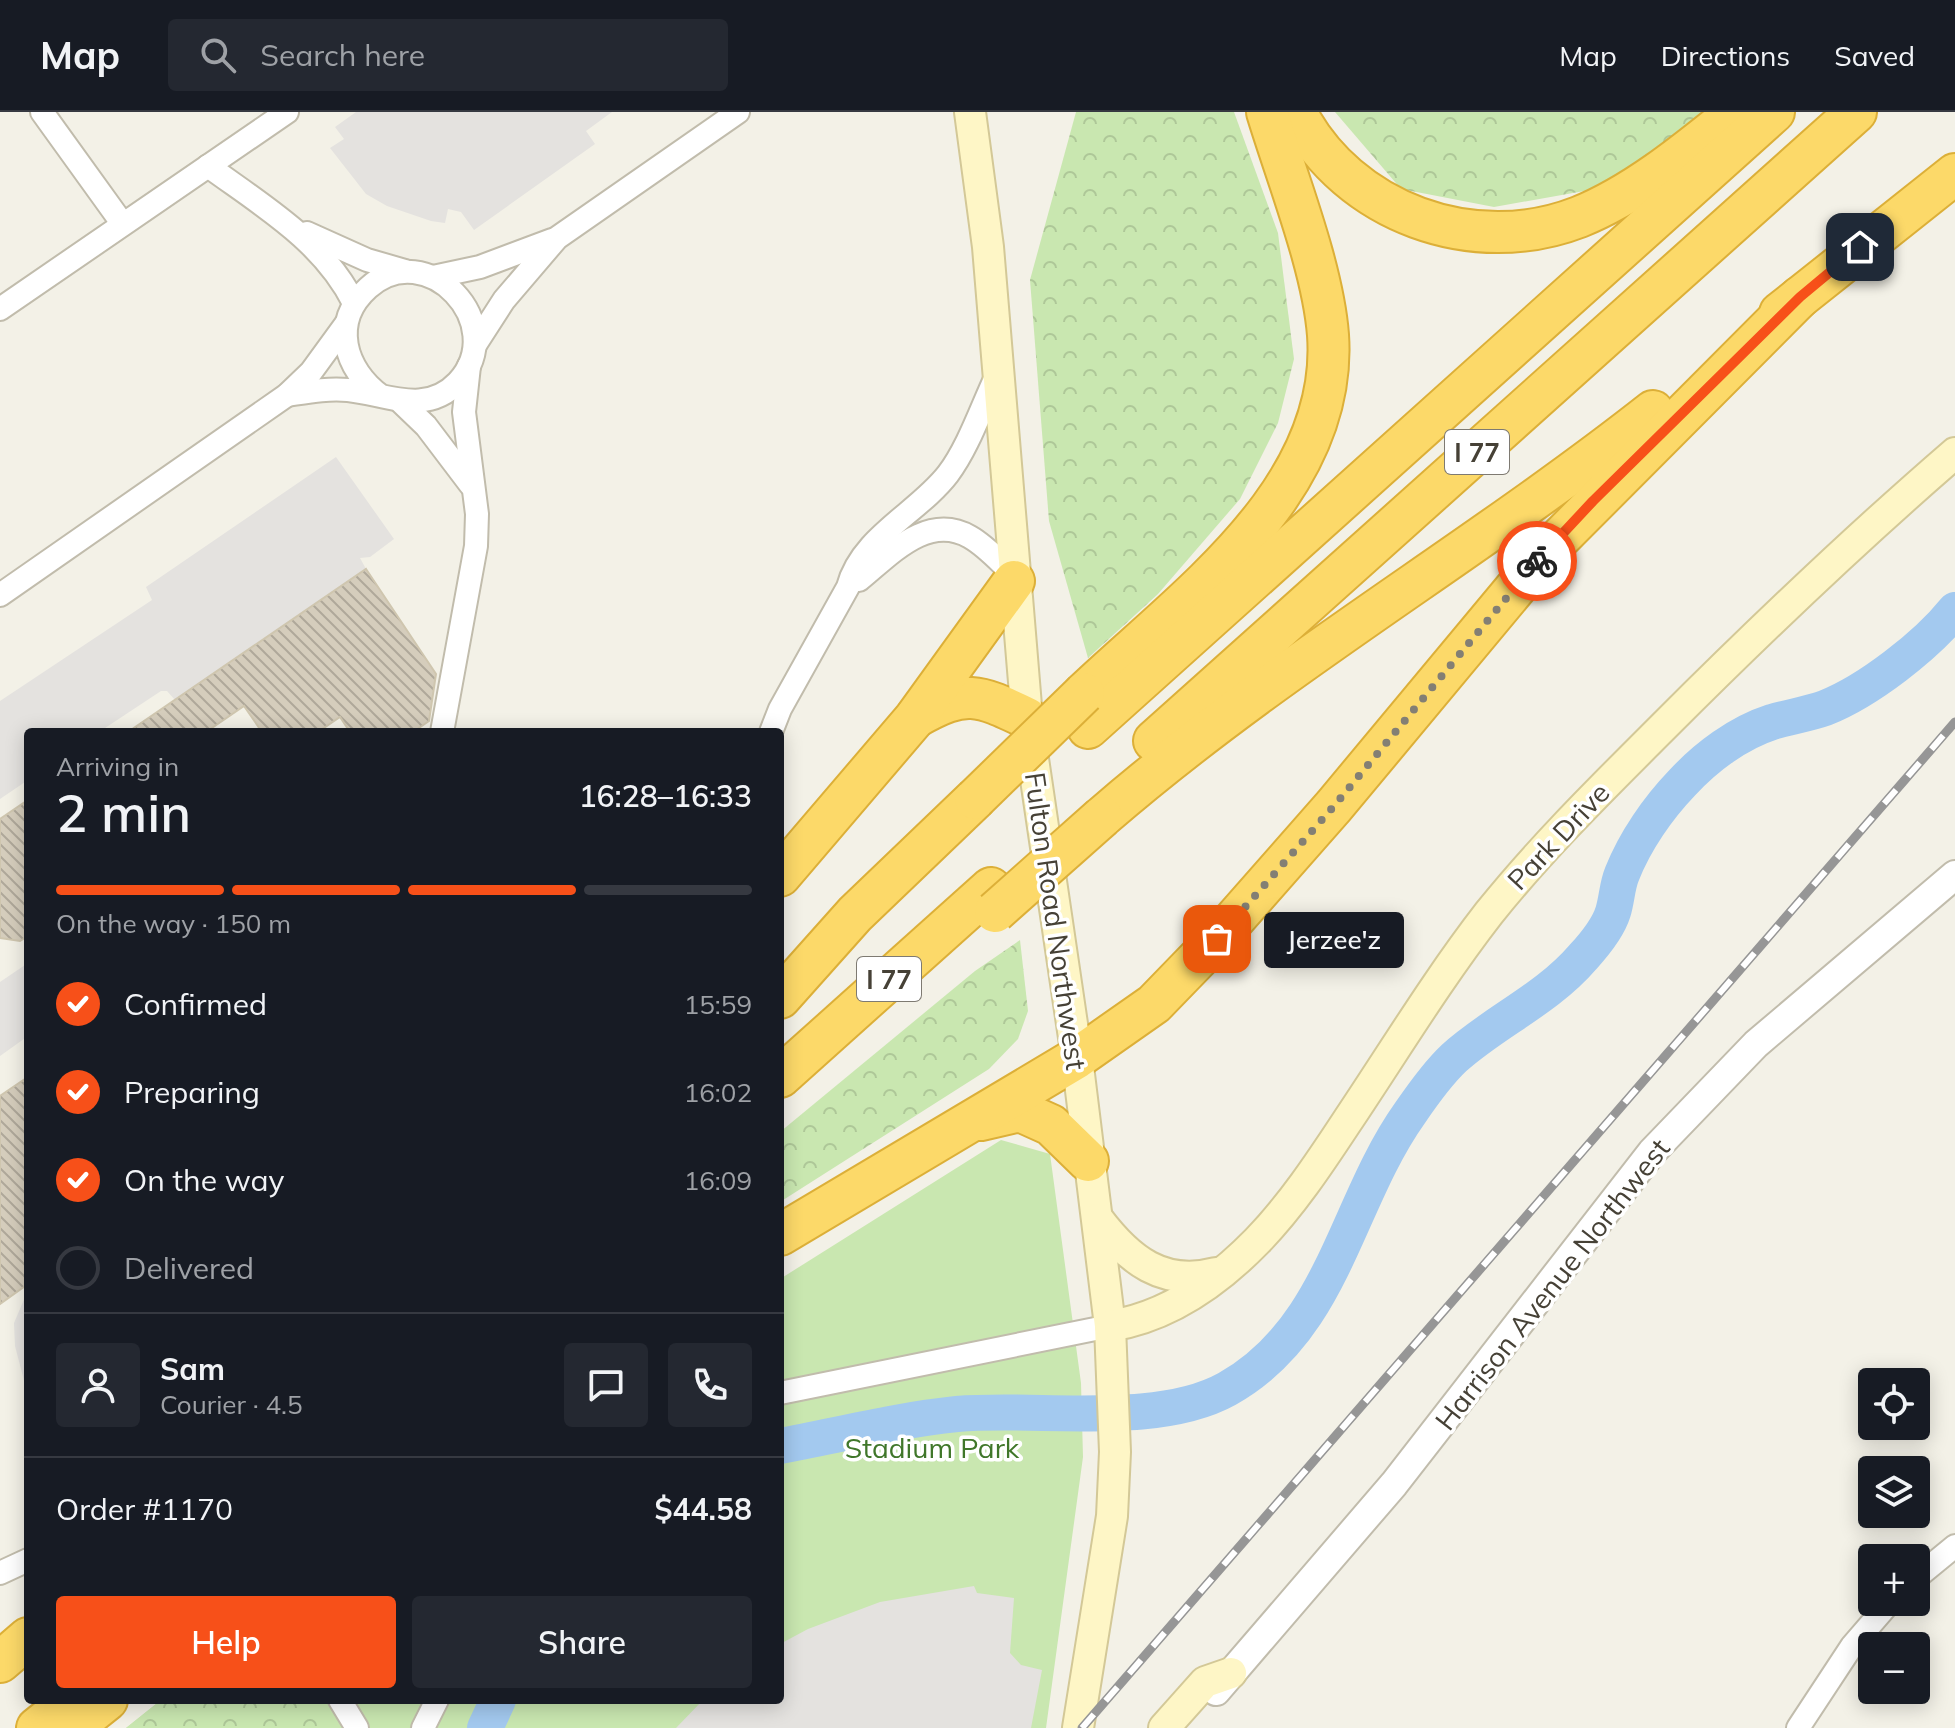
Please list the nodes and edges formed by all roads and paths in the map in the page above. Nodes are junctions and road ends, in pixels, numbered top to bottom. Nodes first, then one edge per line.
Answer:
1 (42, 112) edge
2 (287, 112) edge
3 (738, 112) edge
4 (970, 112) edge
5 (1267, 112) edge
6 (1296, 112) edge
7 (1736, 112) edge
8 (1774, 112) edge
9 (1856, 112) edge
10 (208, 166) junction
11 (1955, 174) edge
12 (122, 223) junction
13 (291, 226) junction
14 (557, 238) junction
15 (422, 274) junction
16 (1800, 297) junction
17 (0, 309) edge
18 (350, 314) junction
19 (472, 355) junction
20 (997, 375) junction
21 (287, 395) junction
22 (391, 399) junction
23 (1955, 453) edge
24 (471, 485) junction
25 (913, 508) junction
26 (929, 531) junction
27 (1014, 578) junction
28 (848, 587) junction
29 (0, 595) edge
30 (1086, 710) junction
31 (915, 718) junction
32 (1027, 718) junction
33 (443, 728) edge
34 (773, 728) edge
35 (1100, 805) junction
36 (784, 871) edge
37 (1955, 875) edge
38 (784, 996) edge
39 (1077, 1058) junction
40 (784, 1073) edge
41 (970, 1123) junction
42 (1088, 1161) junction
43 (1098, 1219) junction
44 (784, 1233) edge
45 (1222, 1272) junction
46 (1110, 1338) junction
47 (784, 1392) edge
48 (1955, 1546) edge
49 (1930, 1567) edge
50 (1878, 1616) edge
51 (24, 1641) edge
52 (0, 1662) edge
53 (24, 1668) edge
54 (1231, 1673) junction
55 (0, 1687) edge
56 (67, 1704) edge
57 (102, 1704) edge
58 (342, 1704) edge
59 (435, 1704) edge
60 (37, 1728) edge
61 (72, 1728) edge
62 (357, 1728) edge
63 (423, 1728) edge
64 (1078, 1728) edge
65 (1164, 1728) edge
66 (1184, 1728) edge
67 (1798, 1728) edge

1 - 12 street
2 - 10 street
3 - 14 street
4 - 20 main road, Fulton Road Northwest
5 - 30 highway
6 - 7 highway
8 - 30 highway, I 77
9 - 35 highway, I 77
10 - 12 street
10 - 13 street
11 - 16 highway
12 - 17 street
13 - 15 street
13 - 18 street
14 - 15 street
14 - 19 street
15 - 18 street
15 - 19 street
16 - 35 highway
16 - 39 highway
18 - 21 street
18 - 22 street
19 - 22 street
19 - 24 street
20 - 25 street
20 - 27 main road, Fulton Road Northwest
21 - 22 street
21 - 29 street
22 - 24 street
23 - 45 main road, Park Drive
24 - 33 street
25 - 26 street
25 - 28 street
26 - 27 street
26 - 28 street
27 - 31 highway
27 - 32 main road, Fulton Road Northwest
28 - 34 street
30 - 38 highway, I 77
31 - 32 highway
31 - 36 highway
32 - 39 main road, Fulton Road Northwest
35 - 40 highway, I 77
37 - 54 street, Harrison Avenue Northwest
39 - 41 highway
39 - 42 main road, Fulton Road Northwest
41 - 42 highway
41 - 44 highway
42 - 43 main road, Fulton Road Northwest
43 - 45 main road
43 - 46 main road, Fulton Road Northwest
45 - 46 main road, Park Drive
46 - 47 street
46 - 64 main road, Fulton Road Northwest
48 - 49 street
50 - 67 street
51 - 52 highway
53 - 55 highway
54 - 65 main road
54 - 66 street, Harrison Avenue Northwest
56 - 60 highway
57 - 61 highway
58 - 62 street
59 - 63 street

